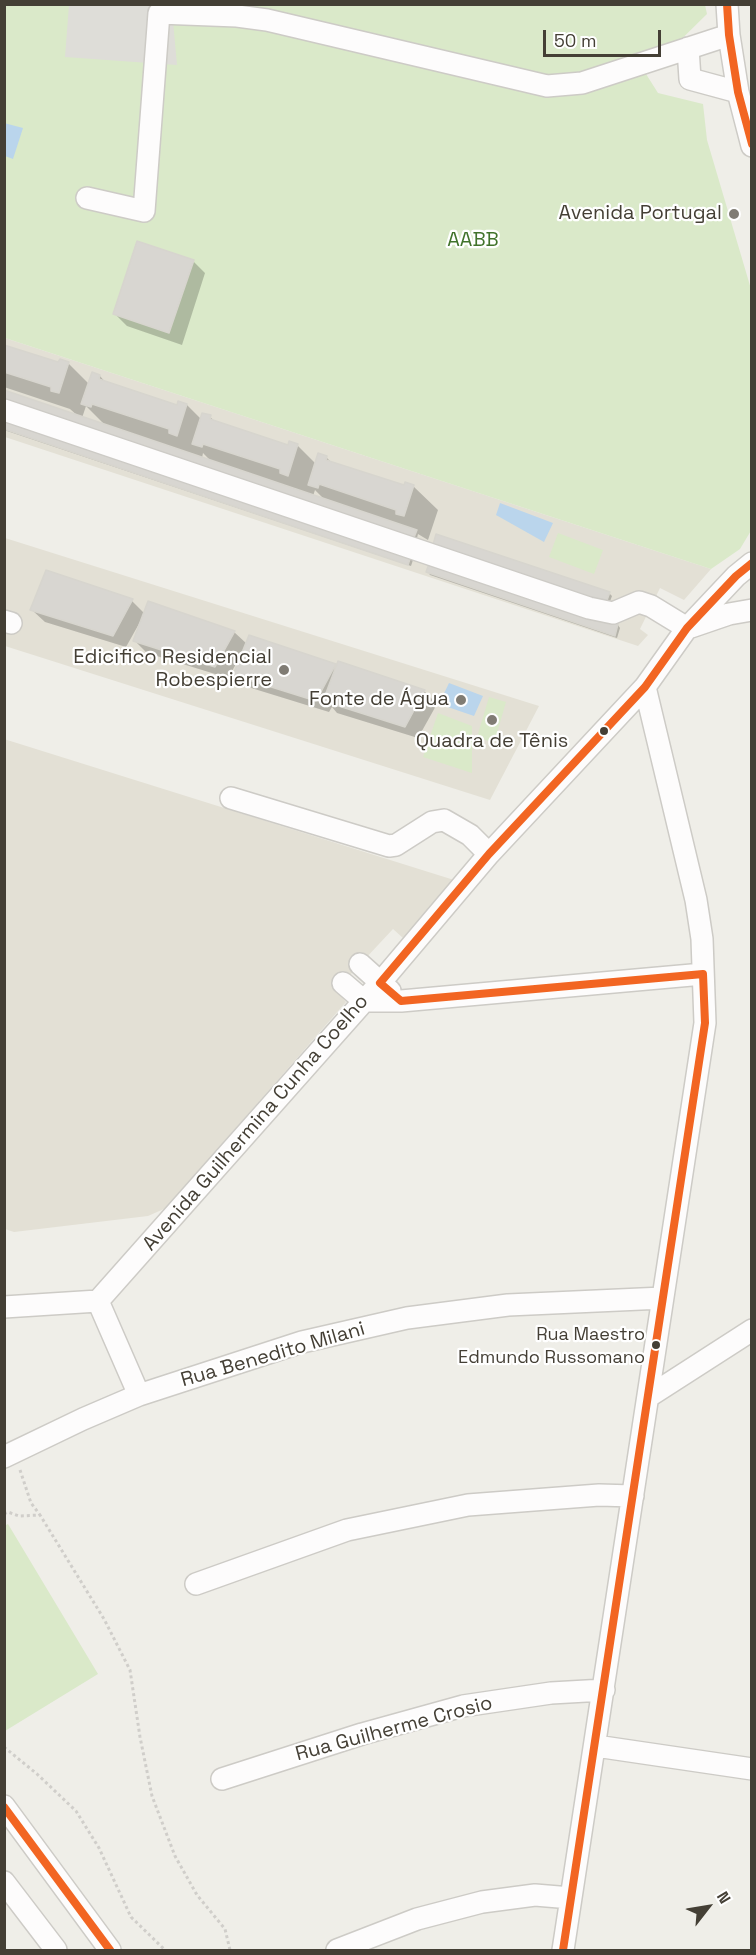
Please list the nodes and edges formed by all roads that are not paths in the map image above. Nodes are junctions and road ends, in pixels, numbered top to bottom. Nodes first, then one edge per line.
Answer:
1 (727, 4) edge
2 (729, 36) junction
3 (688, 48) junction
4 (651, 62) junction
5 (690, 79) junction
6 (738, 92) junction
7 (752, 146) edge
8 (87, 198) dead end
9 (4, 410) edge
10 (752, 564) edge
11 (752, 610) edge
12 (692, 623) junction
13 (645, 687) junction
14 (231, 798) dead end
15 (489, 854) junction
16 (360, 964) dead end
17 (703, 975) junction
18 (344, 983) dead end
19 (380, 983) junction
20 (364, 1001) junction
21 (401, 1001) junction
22 (663, 1298) junction
23 (98, 1301) junction
24 (4, 1307) edge
25 (752, 1330) edge
26 (139, 1395) junction
27 (648, 1397) junction
28 (9, 1455) edge
29 (633, 1496) junction
30 (196, 1584) dead end
31 (604, 1690) junction
32 (596, 1746) junction
33 (752, 1769) edge
34 (222, 1779) dead end
35 (4, 1806) edge
36 (4, 1882) edge
37 (571, 1898) junction
38 (56, 1950) edge
39 (110, 1950) edge
40 (337, 1950) edge
41 (564, 1950) edge

1 - 2 street
2 - 3 street
2 - 6 street
3 - 4 street
3 - 5 street
4 - 5 street
4 - 8 street
5 - 6 street
6 - 7 street
9 - 12 street
10 - 12 street, Avenida Guilhermina Cunha Coelho
11 - 12 street
12 - 13 street, Avenida Guilhermina Cunha Coelho
13 - 15 street, Avenida Guilhermina Cunha Coelho
13 - 17 street
14 - 15 street
15 - 19 street, Avenida Guilhermina Cunha Coelho
16 - 19 street
17 - 21 street
17 - 22 street
18 - 20 street
19 - 20 street, Avenida Guilhermina Cunha Coelho
19 - 21 street
20 - 21 street
20 - 23 street, Avenida Guilhermina Cunha Coelho
22 - 26 street, Rua Benedito Milani
22 - 27 street
23 - 24 street
23 - 26 street
25 - 27 street
26 - 28 street, Rua Benedito Milani
27 - 29 street
29 - 30 street
29 - 31 street
31 - 32 street
31 - 34 street, Rua Guilherme Crosio
32 - 33 street
32 - 37 street
35 - 39 street
36 - 38 street
37 - 40 street
37 - 41 street

